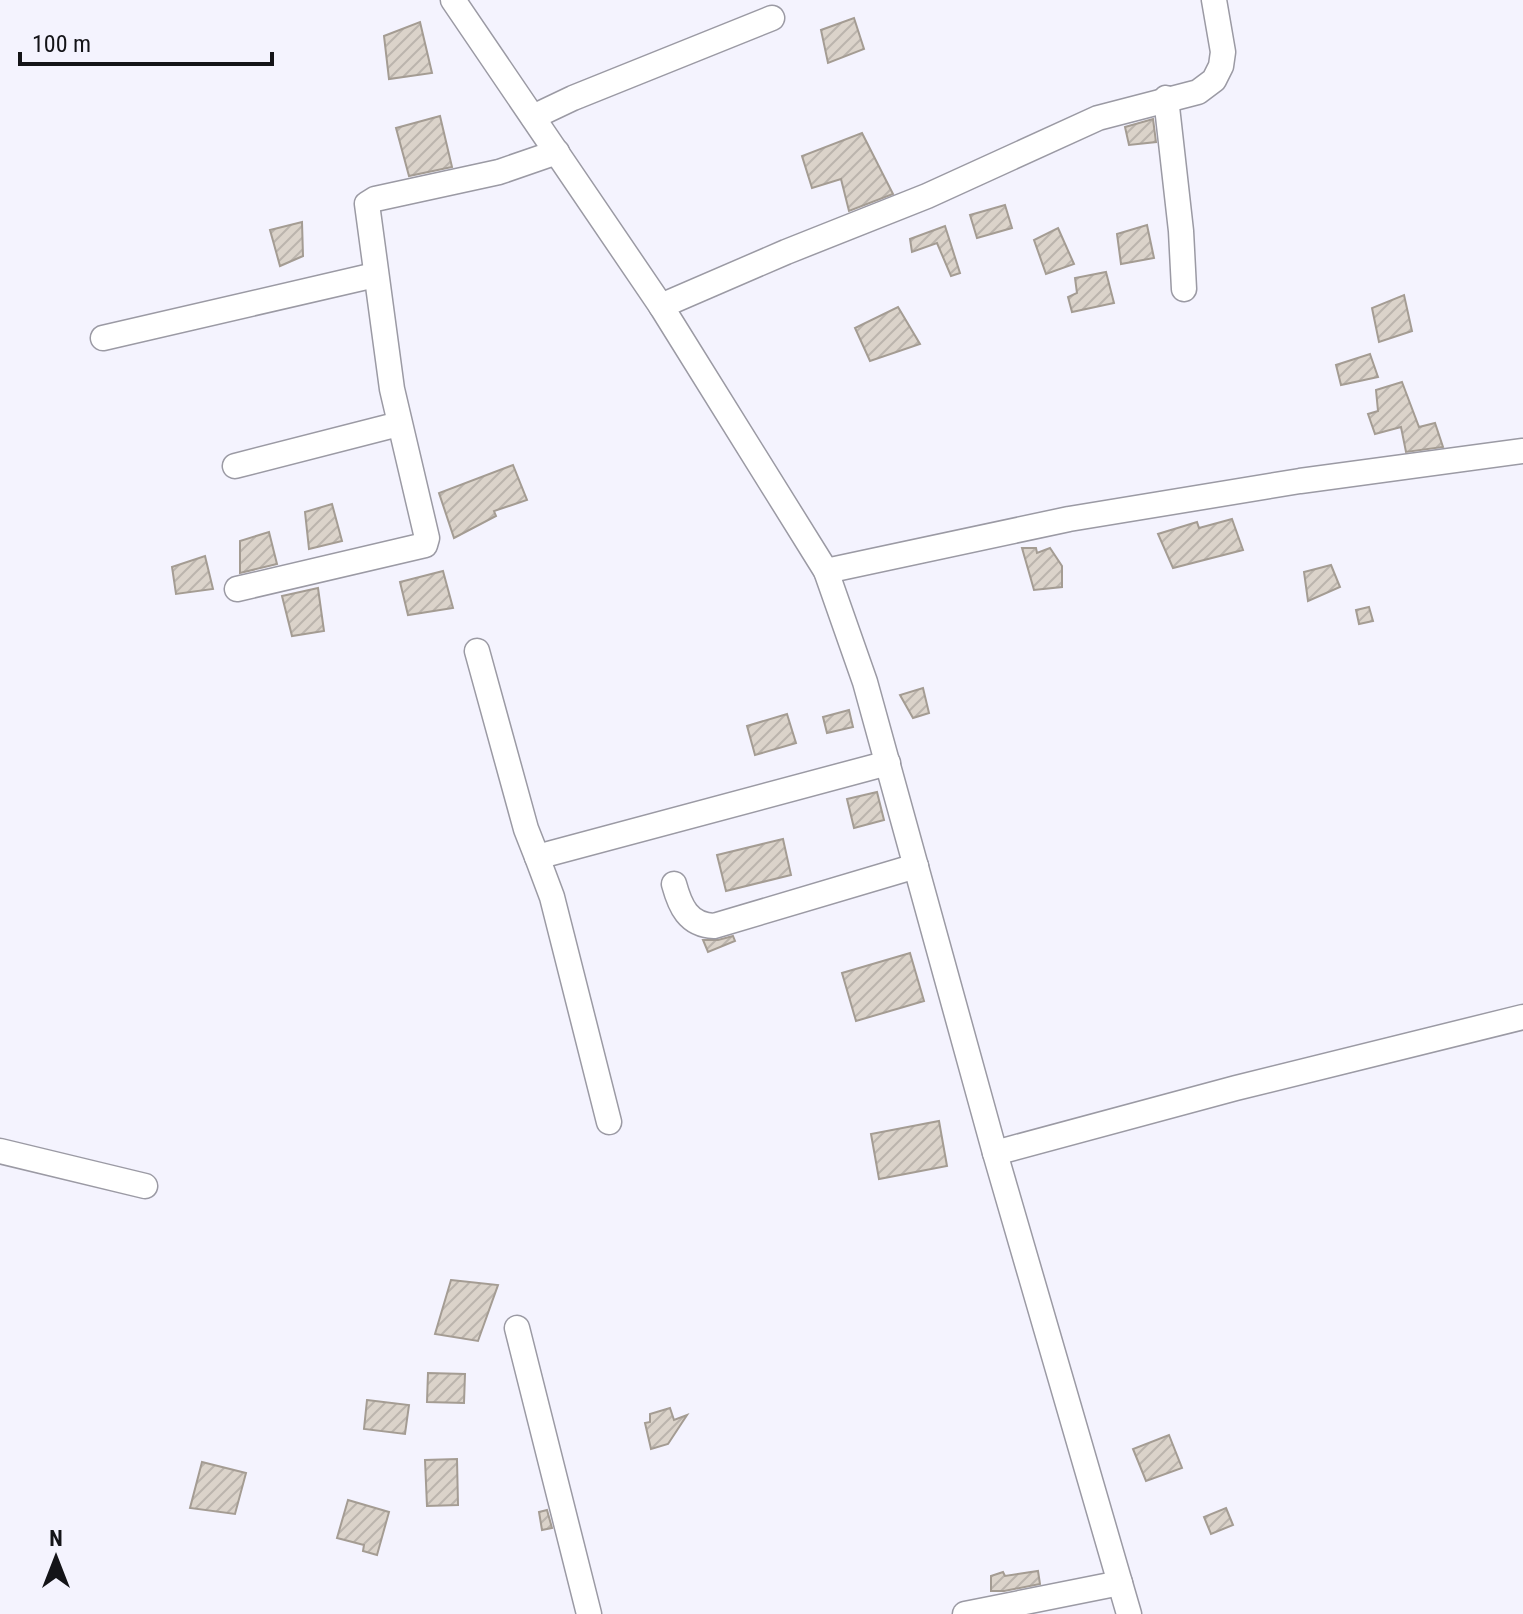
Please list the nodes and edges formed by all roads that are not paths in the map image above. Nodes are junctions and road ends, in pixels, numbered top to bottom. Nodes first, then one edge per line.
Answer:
1 (453, 0) edge
2 (1214, 0) edge
3 (772, 18) dead end
4 (1166, 98) junction
5 (533, 117) junction
6 (557, 152) junction
7 (375, 275) junction
8 (1184, 289) dead end
9 (661, 306) junction
10 (103, 338) dead end
11 (399, 424) junction
12 (1523, 451) edge
13 (235, 466) dead end
14 (826, 571) junction
15 (237, 589) dead end
16 (477, 651) dead end
17 (888, 763) junction
18 (537, 857) junction
19 (916, 866) junction
20 (674, 884) dead end
21 (1523, 1017) edge
22 (609, 1122) dead end
23 (0, 1151) edge
24 (995, 1153) junction
25 (145, 1186) dead end
26 (517, 1328) dead end
27 (1120, 1583) junction
28 (589, 1614) edge
29 (965, 1614) edge
30 (1129, 1614) edge

1 - 5 street
2 - 4 street
3 - 5 street
4 - 8 street
4 - 9 street
5 - 6 street
6 - 7 street
6 - 9 street
7 - 10 street
7 - 11 street
9 - 14 street
11 - 13 street
11 - 15 street
12 - 14 street
14 - 17 street
16 - 18 street
17 - 18 street
17 - 19 street
18 - 22 street
19 - 20 street
19 - 24 street
21 - 24 street
23 - 25 street
24 - 27 street
26 - 28 street
27 - 29 street
27 - 30 street

